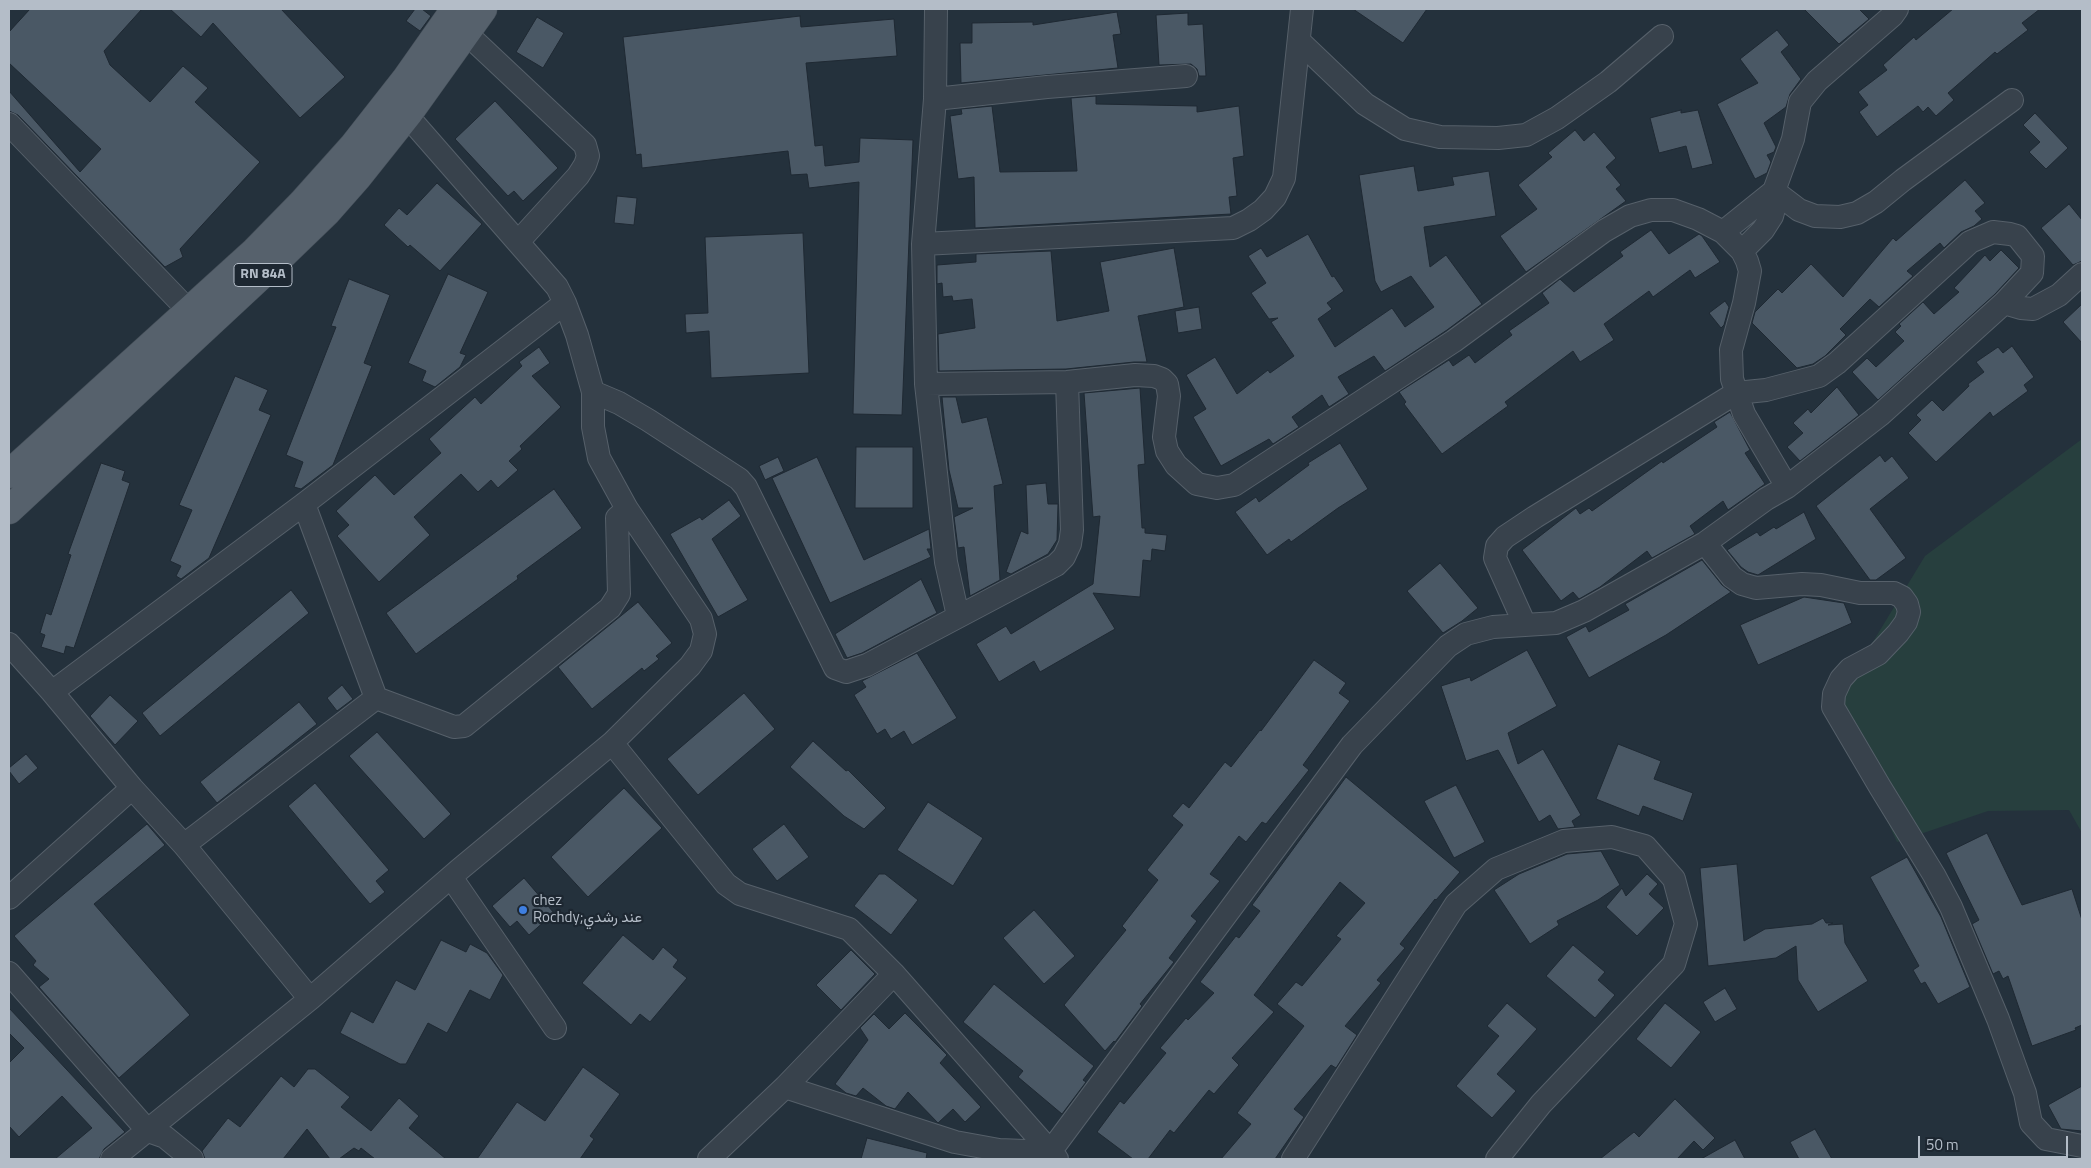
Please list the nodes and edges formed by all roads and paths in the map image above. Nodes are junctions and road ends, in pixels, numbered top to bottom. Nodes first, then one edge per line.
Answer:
1 (455, 9) edge
2 (483, 9) edge
3 (936, 9) edge
4 (1302, 9) edge
5 (1897, 9) edge
6 (466, 34) junction
7 (1662, 36) dead end
8 (1299, 41) junction
9 (1186, 76) dead end
10 (936, 100) junction
11 (2012, 100) dead end
12 (399, 106) junction
13 (9, 124) edge
14 (1774, 191) junction
15 (1723, 232) junction
16 (518, 242) junction
17 (924, 244) junction
18 (1742, 252) junction
19 (2082, 274) edge
20 (565, 303) junction
21 (2004, 303) junction
22 (189, 311) junction
23 (1067, 382) junction
24 (926, 384) junction
25 (593, 392) junction
26 (1736, 393) junction
27 (9, 474) edge
28 (1787, 488) junction
29 (304, 504) junction
30 (627, 509) junction
31 (9, 510) edge
32 (1705, 542) junction
33 (958, 616) junction
34 (1525, 625) junction
35 (9, 644) edge
36 (52, 692) junction
37 (376, 698) junction
38 (612, 743) junction
39 (132, 788) junction
40 (184, 845) junction
41 (451, 877) junction
42 (9, 898) edge
43 (9, 973) edge
44 (894, 974) junction
45 (310, 999) junction
46 (555, 1028) dead end
47 (785, 1087) junction
48 (148, 1131) junction
49 (2082, 1146) edge
50 (1054, 1156) edge
51 (112, 1159) edge
52 (192, 1159) edge
53 (708, 1159) edge
54 (1293, 1159) edge
55 (1497, 1159) edge

1 - 12 main road, RN 84A
2 - 6 main road, RN 84A
3 - 10 street
4 - 8 street
5 - 14 street
6 - 12 main road, RN 84A
6 - 16 street
7 - 8 street
8 - 17 street
9 - 10 street
10 - 17 street
11 - 14 street
12 - 16 street
12 - 22 main road, RN 84A
12 - 31 main road, RN 84A
13 - 22 street
14 - 15 street
14 - 18 street
15 - 18 street
15 - 23 street
16 - 20 street
17 - 24 street
18 - 26 street
19 - 21 street
20 - 25 street
20 - 29 street
21 - 26 street
21 - 28 street
22 - 27 main road, RN 84A
23 - 24 street
23 - 33 street
24 - 33 street
25 - 30 street
25 - 33 street
26 - 28 street
26 - 34 street
28 - 32 street
29 - 36 street
29 - 37 street
30 - 37 street
30 - 38 street
32 - 34 street
32 - 49 street
34 - 50 street
35 - 36 street
36 - 39 street
37 - 40 street
38 - 41 street
38 - 44 street
39 - 40 street
39 - 42 street
40 - 45 street
41 - 45 street
41 - 46 street
43 - 48 street
44 - 47 street
44 - 50 street
45 - 48 street
47 - 50 street
47 - 53 street
48 - 51 street
48 - 52 street
54 - 55 street

